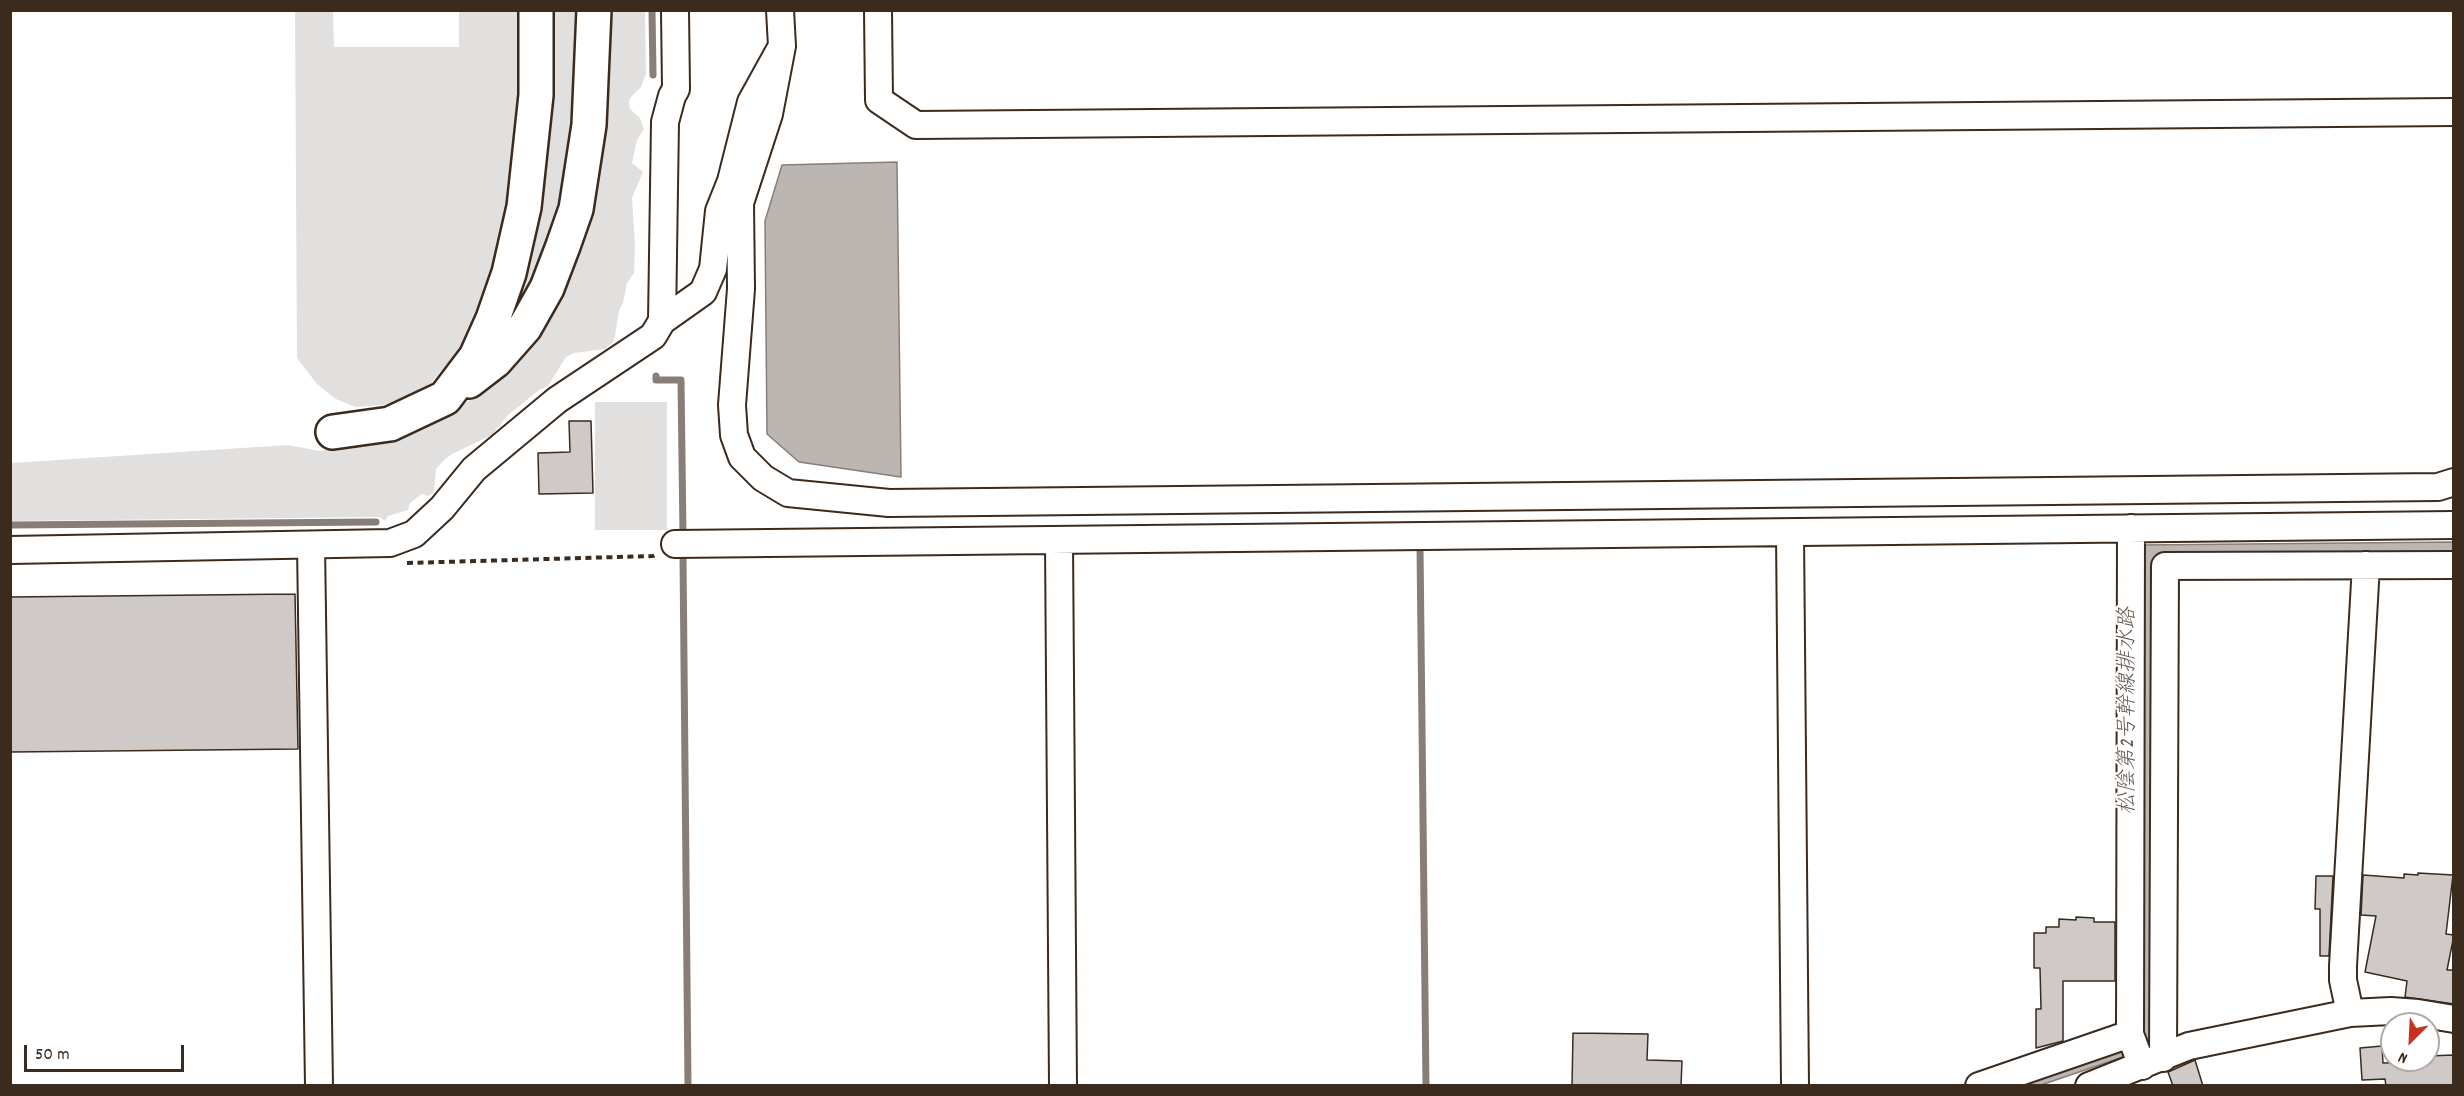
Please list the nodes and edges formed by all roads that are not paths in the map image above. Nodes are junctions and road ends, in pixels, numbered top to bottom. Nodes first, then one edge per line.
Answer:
1 (536, 10) edge
2 (594, 10) edge
3 (675, 10) edge
4 (780, 10) edge
5 (878, 10) edge
6 (782, 46) junction
7 (2454, 112) edge
8 (662, 321) junction
9 (446, 398) junction
10 (333, 432) dead end
11 (2454, 482) edge
12 (2454, 525) edge
13 (2131, 528) junction
14 (1790, 533) junction
15 (1059, 541) junction
16 (675, 544) dead end
17 (311, 546) junction
18 (10, 550) edge
19 (2366, 565) junction
20 (2454, 565) edge
21 (2350, 1013) junction
22 (2454, 1019) edge
23 (2141, 1050) junction
24 (319, 1086) edge
25 (1063, 1086) edge
26 (1795, 1086) edge
27 (1979, 1086) edge
28 (2089, 1086) edge

1 - 9 highway
2 - 9 highway
3 - 8 street
4 - 6 street
5 - 7 street
6 - 8 street
6 - 11 street
8 - 17 street
9 - 10 highway
12 - 13 street
13 - 14 street
13 - 23 street
14 - 15 street
14 - 26 street
15 - 16 street
15 - 25 street
17 - 18 street
17 - 24 street
19 - 20 street
19 - 21 street
19 - 23 street
21 - 22 street
21 - 23 street
23 - 27 street
23 - 28 street

